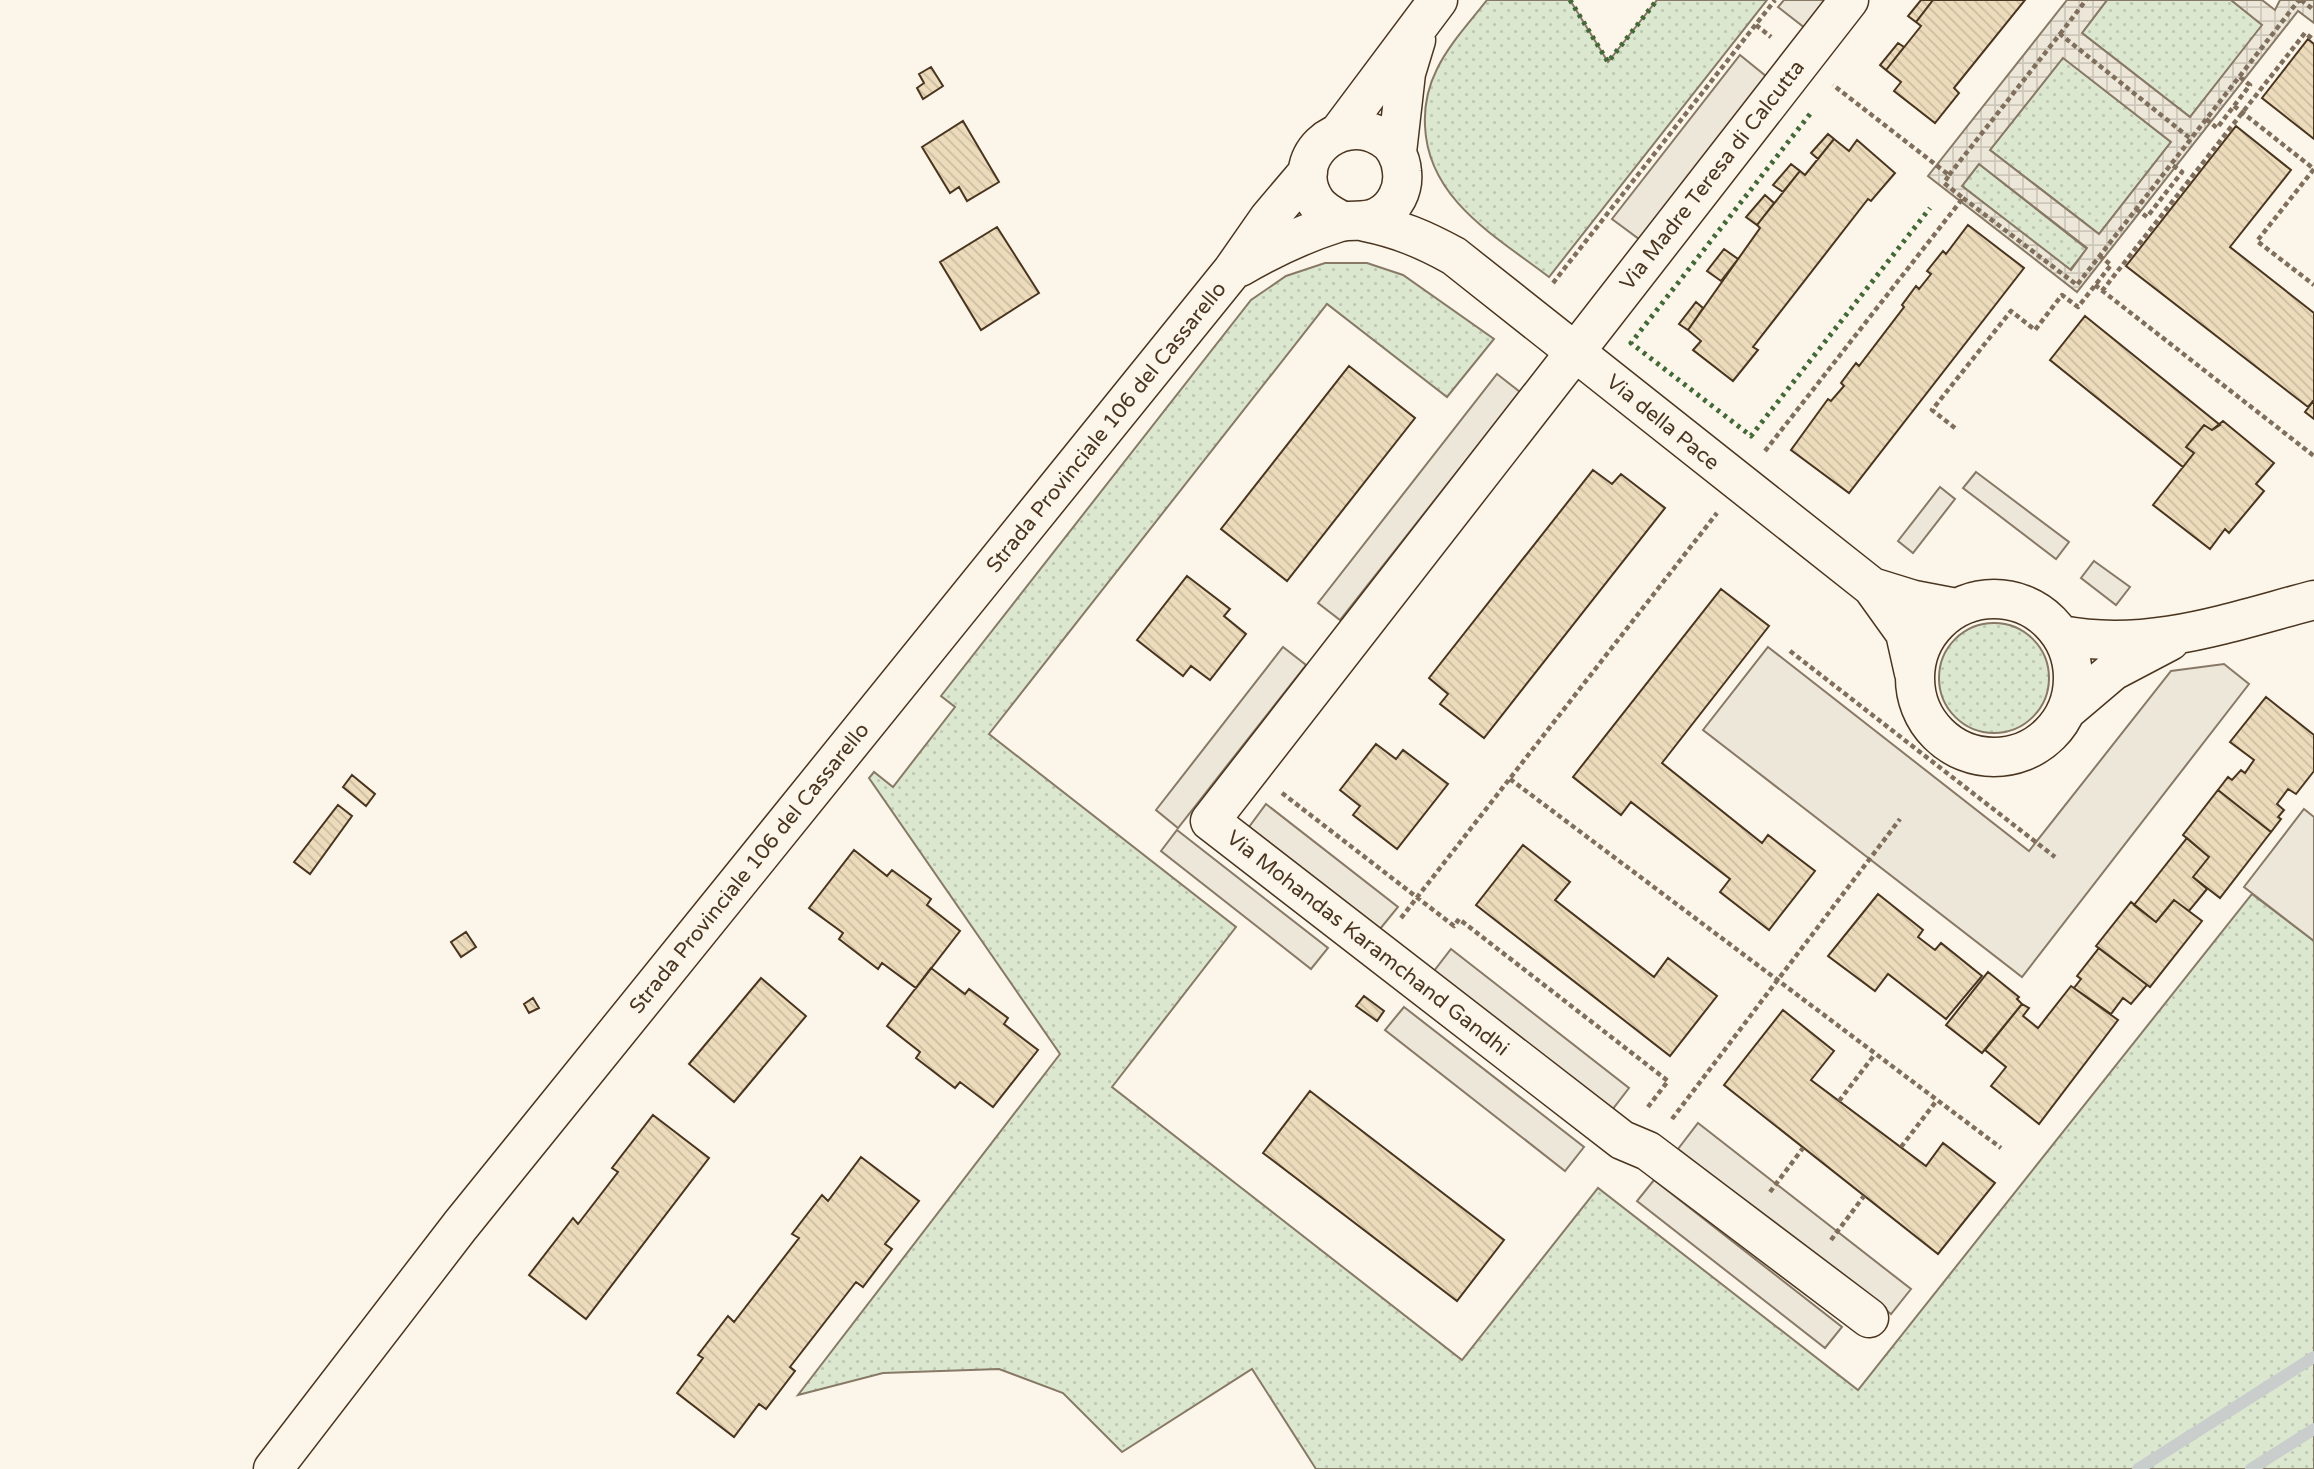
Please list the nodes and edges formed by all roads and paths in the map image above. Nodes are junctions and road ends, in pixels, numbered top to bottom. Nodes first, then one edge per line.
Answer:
1 (1775, 0) edge
2 (1849, 0) edge
3 (2087, 0) edge
4 (2300, 0) edge
5 (1431, 9) edge
6 (2314, 10) edge
7 (1756, 25) junction
8 (2060, 34) junction
9 (2314, 40) edge
10 (1802, 60) junction
11 (2240, 77) junction
12 (2234, 106) junction
13 (2242, 113) junction
14 (2206, 119) junction
15 (1340, 131) junction
16 (2191, 139) junction
17 (1400, 163) junction
18 (2171, 164) junction
19 (1308, 172) junction
20 (1949, 175) junction
21 (2164, 195) junction
22 (1963, 198) junction
23 (2172, 201) junction
24 (2136, 209) junction
25 (1354, 221) junction
26 (1454, 256) junction
27 (2100, 256) junction
28 (1232, 271) junction
29 (2095, 285) junction
30 (2314, 285) edge
31 (2102, 291) junction
32 (1529, 315) junction
33 (1574, 351) junction
34 (1955, 429) dead end
35 (2314, 456) edge
36 (1740, 484) junction
37 (1872, 587) junction
38 (2314, 600) edge
39 (1956, 608) junction
40 (2061, 635) junction
41 (2181, 636) junction
42 (1790, 651) dead end
43 (1914, 673) junction
44 (2067, 710) junction
45 (1251, 769) junction
46 (1510, 779) junction
47 (1900, 819) dead end
48 (2055, 857) dead end
49 (1417, 898) junction
50 (1377, 949) junction
51 (1777, 980) junction
52 (1875, 1054) junction
53 (1937, 1100) junction
54 (1839, 1101) dead end
55 (1635, 1146) junction
56 (1901, 1147) dead end
57 (1803, 1148) dead end
58 (2001, 1148) dead end
59 (1864, 1196) dead end
60 (1745, 1225) junction
61 (1807, 1271) junction
62 (1869, 1318) dead end
63 (273, 1469) edge

1 - 7 path
2 - 10 street, Via Madre Teresa di Calcutta
3 - 8 path
4 - 6 path
4 - 11 path
5 - 15 street
5 - 17 street
7 - 10 path
7 - 32 path
8 - 16 path
8 - 20 path
9 - 13 path
10 - 20 path
10 - 33 street, Via Madre Teresa di Calcutta
11 - 12 path
11 - 14 path
12 - 13 path
12 - 14 path
13 - 23 path
13 - 30 path
14 - 16 path
15 - 17 street
15 - 19 street
16 - 18 path
17 - 25 street
17 - 26 street, Via della Pace
18 - 21 path
18 - 24 path
19 - 25 street
19 - 28 street, Strada Provinciale 106 del Cassarello
20 - 22 path
21 - 23 path
21 - 24 path
22 - 27 path
22 - 36 path
23 - 31 path
24 - 27 path
25 - 26 street, Via della Pace
25 - 28 street
26 - 32 street, Via della Pace
27 - 29 path
28 - 63 street, Strada Provinciale 106 del Cassarello
29 - 31 path
29 - 34 path
31 - 35 path
32 - 33 street, Via della Pace
33 - 36 street, Via della Pace
33 - 45 street, Via Mohandas Karamchand Gandhi
36 - 37 street, Via della Pace
36 - 46 path
37 - 39 street, Via della Pace
37 - 43 street, Via della Pace
38 - 41 street, Via della Pace
39 - 40 street, Via della Pace
39 - 43 street, Via della Pace
40 - 41 street, Via della Pace
40 - 44 street, Via della Pace
41 - 44 street, Via della Pace
42 - 48 path
43 - 44 street, Via della Pace
45 - 49 path
45 - 50 street, Via Mohandas Karamchand Gandhi
46 - 49 path
46 - 51 path
47 - 51 path
49 - 50 path
49 - 55 path
50 - 55 street, Via Mohandas Karamchand Gandhi
51 - 52 path
51 - 55 path
52 - 53 path
52 - 54 path
53 - 56 path
53 - 58 path
55 - 60 street, Via Mohandas Karamchand Gandhi
57 - 60 path
59 - 61 path
60 - 61 street, Via Mohandas Karamchand Gandhi
61 - 62 street, Via Mohandas Karamchand Gandhi

